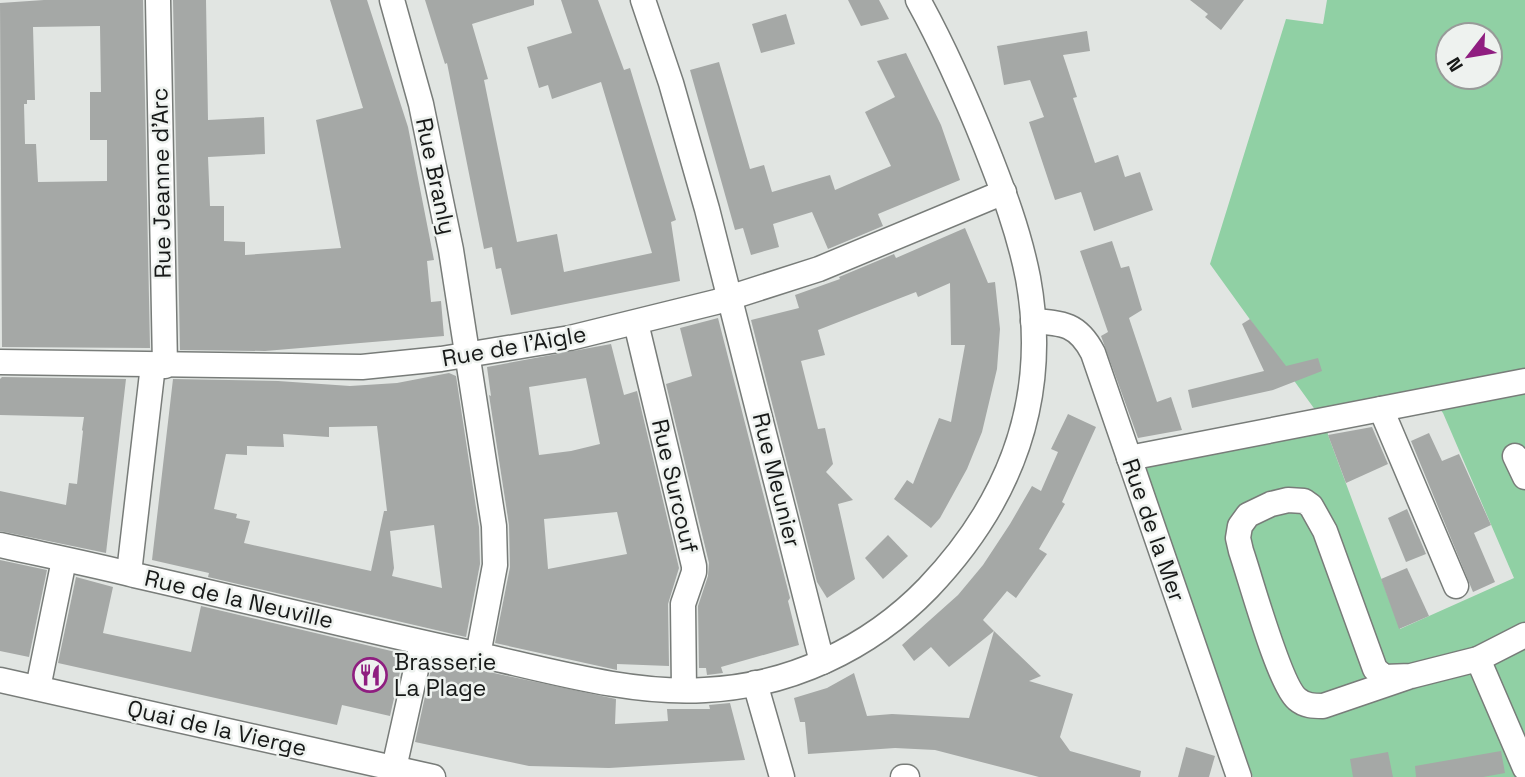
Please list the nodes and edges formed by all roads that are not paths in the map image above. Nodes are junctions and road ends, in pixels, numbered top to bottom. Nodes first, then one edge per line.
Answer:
1 (158, 0) edge
2 (392, 0) edge
3 (643, 0) edge
4 (918, 0) edge
5 (1004, 192) junction
6 (731, 298) junction
7 (1032, 321) junction
8 (636, 323) junction
9 (467, 355) junction
10 (0, 362) edge
11 (159, 366) junction
12 (1525, 381) edge
13 (1381, 408) junction
14 (1129, 458) junction
15 (0, 545) edge
16 (64, 560) junction
17 (129, 573) junction
18 (1456, 586) dead end
19 (1525, 635) edge
20 (422, 643) junction
21 (478, 655) junction
22 (1478, 659) junction
23 (822, 662) junction
24 (1411, 676) junction
25 (0, 680) edge
26 (755, 683) junction
27 (38, 688) junction
28 (684, 690) junction
29 (394, 768) junction
30 (1525, 773) edge
31 (433, 777) edge
32 (782, 777) edge
33 (1239, 777) edge

1 - 11 street, Rue Jeanne d'Arc
2 - 9 street, Rue Branly
3 - 6 street, Rue Meunier
4 - 5 street, Rue de la Neuville
5 - 6 street, Rue de l'Aigle
5 - 7 street, Rue de la Neuville
6 - 8 street, Rue de l'Aigle
6 - 23 street, Rue Meunier
7 - 14 street, Rue de la Mer
7 - 23 street, Rue de la Neuville
8 - 9 street, Rue de l'Aigle
8 - 28 street, Rue Surcouf
9 - 11 street, Rue de l'Aigle
9 - 21 street, Rue Branly
10 - 11 street, Rue de l'Aigle
11 - 17 street, Rue Jeanne d'Arc
12 - 13 street
13 - 14 street
13 - 18 street
14 - 33 street, Rue de la Mer
15 - 16 street, Rue de la Neuville
16 - 17 street, Rue de la Neuville
16 - 27 street
17 - 20 street, Rue de la Neuville
19 - 22 street
20 - 21 street, Rue de la Neuville
20 - 29 street
21 - 28 street, Rue de la Neuville
22 - 24 street
22 - 30 street
23 - 26 street, Rue de la Neuville
24 - 24 street
25 - 27 street, Quai de la Vierge
26 - 28 street, Rue de la Neuville
26 - 32 street
27 - 29 street, Quai de la Vierge
29 - 31 street, Quai de la Vierge

